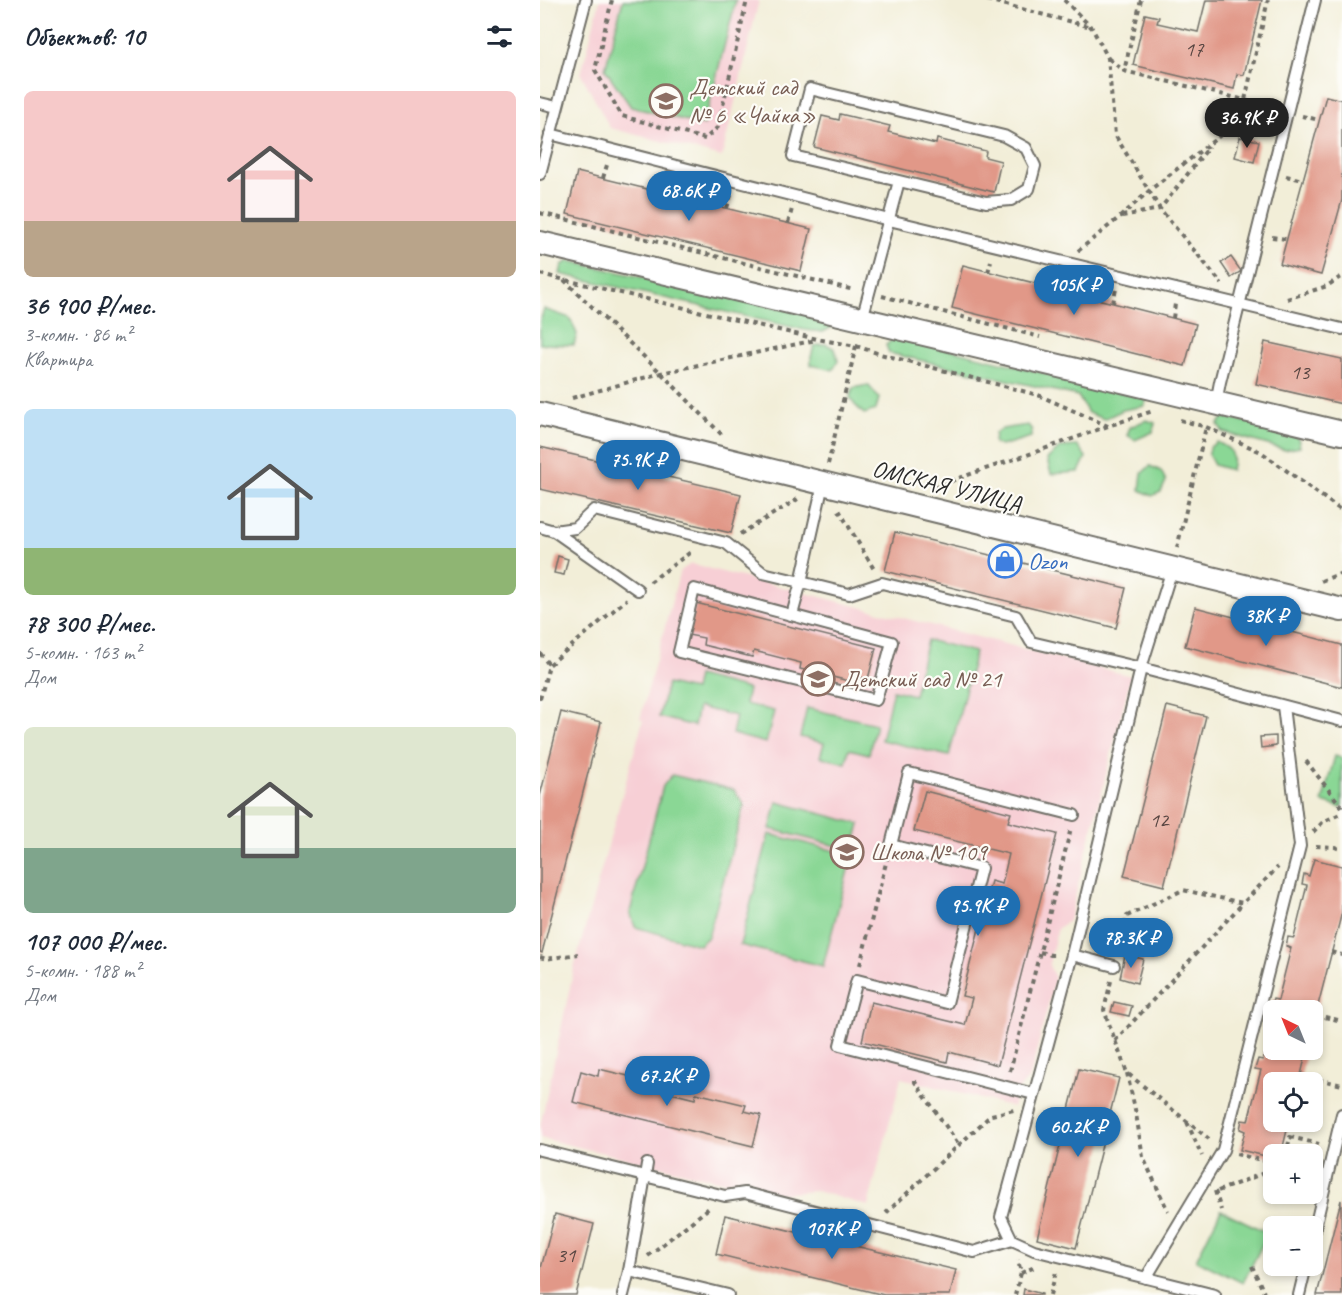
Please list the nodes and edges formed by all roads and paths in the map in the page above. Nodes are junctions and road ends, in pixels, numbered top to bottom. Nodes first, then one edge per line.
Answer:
1 (586, 0) edge
2 (612, 0) edge
3 (747, 0) edge
4 (987, 0) edge
5 (1064, 0) edge
6 (1141, 0) edge
7 (1268, 0) edge
8 (1315, 0) edge
9 (1092, 28) junction
10 (1108, 58) junction
11 (1124, 71) junction
12 (1245, 100) junction
13 (540, 103) edge
14 (557, 107) junction
15 (1267, 109) junction
16 (1287, 110) junction
17 (550, 134) junction
18 (1214, 141) junction
19 (540, 174) edge
20 (899, 181) junction
21 (1150, 190) junction
22 (1160, 209) junction
23 (540, 213) edge
24 (1121, 216) junction
25 (888, 220) junction
26 (540, 243) edge
27 (1064, 263) junction
28 (540, 274) edge
29 (1342, 276) edge
30 (563, 279) junction
31 (869, 293) junction
32 (1239, 305) junction
33 (1255, 309) junction
34 (862, 319) junction
35 (1342, 330) edge
36 (817, 339) junction
37 (1050, 339) dead end
38 (856, 346) junction
39 (661, 373) junction
40 (565, 400) dead end
41 (1216, 403) junction
42 (1153, 411) dead end
43 (540, 414) edge
44 (1174, 418) dead end
45 (1108, 426) junction
46 (1206, 427) junction
47 (1342, 433) edge
48 (723, 436) dead end
49 (823, 484) junction
50 (932, 489) dead end
51 (1342, 511) edge
52 (540, 527) edge
53 (554, 531) junction
54 (726, 543) junction
55 (1172, 569) junction
56 (801, 582) junction
57 (882, 583) junction
58 (638, 590) dead end
59 (1342, 610) edge
60 (792, 615) junction
61 (540, 653) edge
62 (1141, 668) junction
63 (540, 699) edge
64 (1283, 706) junction
65 (1342, 721) edge
66 (1287, 737) junction
67 (1342, 807) edge
68 (1342, 813) edge
69 (1074, 815) joint
70 (891, 845) junction
71 (1300, 846) junction
72 (1342, 850) edge
73 (1243, 903) junction
74 (1331, 952) dead end
75 (578, 954) dead end
76 (1072, 955) junction
77 (1342, 955) edge
78 (540, 957) edge
79 (1114, 966) junction
80 (857, 980) junction
81 (1323, 1017) edge
82 (1342, 1021) edge
83 (1115, 1041) junction
84 (917, 1064) junction
85 (1126, 1073) junction
86 (1323, 1080) edge
87 (1342, 1085) edge
88 (1006, 1087) junction
89 (1034, 1094) junction
90 (1031, 1107) junction
91 (1342, 1114) edge
92 (1187, 1121) junction
93 (1340, 1134) edge
94 (1288, 1144) edge
95 (1318, 1144) edge
96 (959, 1145) junction
97 (1323, 1145) edge
98 (1334, 1148) junction
99 (540, 1150) edge
100 (1223, 1150) junction
101 (1263, 1160) edge
102 (647, 1164) dead end
103 (1209, 1173) junction
104 (1263, 1173) edge
105 (645, 1176) junction
106 (725, 1196) junction
107 (1192, 1202) junction
108 (1318, 1216) edge
109 (873, 1226) junction
110 (1176, 1228) junction
111 (1012, 1240) junction
112 (1060, 1257) junction
113 (1251, 1266) dead end
114 (629, 1271) junction
115 (1304, 1276) edge
116 (1146, 1278) junction
117 (622, 1295) edge
118 (728, 1295) edge
119 (1015, 1295) edge
120 (1050, 1295) edge
121 (1215, 1295) edge
122 (1265, 1295) edge
123 (1299, 1295) edge

1 - 14 lane
2 - 3 path
4 - 9 path
5 - 9 path
6 - 11 path
7 - 12 path
8 - 16 lane
9 - 10 path
10 - 11 path
10 - 21 path
11 - 12 path
12 - 15 path
13 - 14 lane
14 - 17 lane
15 - 16 path
15 - 18 path
16 - 32 lane
17 - 19 lane
17 - 25 lane
18 - 21 path
18 - 22 path
20 - 20 lane
20 - 25 lane
21 - 22 path
21 - 24 path
22 - 24 path
22 - 32 path
23 - 31 path
24 - 27 path
25 - 27 lane
25 - 31 lane
26 - 34 street
27 - 32 lane
28 - 30 path
29 - 33 path
30 - 36 path
30 - 39 path
31 - 34 lane
31 - 37 path
32 - 33 lane
32 - 41 lane
33 - 35 lane
34 - 38 path
34 - 41 street
36 - 38 path
36 - 39 path
38 - 45 path
38 - 49 path
39 - 40 path
39 - 48 path
41 - 46 path
41 - 47 street
42 - 45 path
43 - 49 street, ОМСКАЯ УЛИЦА
44 - 46 path
45 - 50 path
46 - 51 path
46 - 55 path
49 - 54 path
49 - 55 street, ОМСКАЯ УЛИЦА
49 - 56 lane
49 - 57 path
52 - 53 lane
53 - 54 lane
53 - 58 lane
54 - 56 lane
55 - 59 street, ОМСКАЯ УЛИЦА
55 - 62 lane
56 - 57 lane
56 - 60 lane
57 - 62 lane
60 - 60 lane
61 - 63 path
62 - 64 lane
62 - 76 lane
64 - 65 lane
64 - 66 lane
66 - 67 path
66 - 71 lane
68 - 71 path
69 - 70 lane
69 - 88 path
70 - 80 path
70 - 80 lane
71 - 72 path
71 - 73 path
71 - 100 lane
73 - 79 path
73 - 83 path
74 - 77 path
75 - 78 path
76 - 79 lane
76 - 89 lane
79 - 83 path
80 - 84 lane
81 - 82 path
83 - 85 path
84 - 88 lane
84 - 96 path
85 - 92 path
85 - 110 path
86 - 87 path
88 - 89 lane
89 - 90 lane
90 - 96 path
90 - 111 lane
91 - 93 lane
92 - 100 path
92 - 103 path
93 - 98 lane
94 - 95 path
96 - 109 path
97 - 98 path
98 - 108 lane
99 - 105 lane
100 - 101 path
100 - 103 lane
102 - 105 lane
103 - 107 lane
104 - 107 path
105 - 106 lane
105 - 114 lane
106 - 109 lane
106 - 114 path
107 - 110 lane
109 - 111 lane
110 - 116 lane
111 - 112 lane
111 - 119 path
112 - 116 lane
112 - 120 path
113 - 122 path
114 - 117 lane
114 - 118 lane
115 - 123 lane
116 - 121 lane

